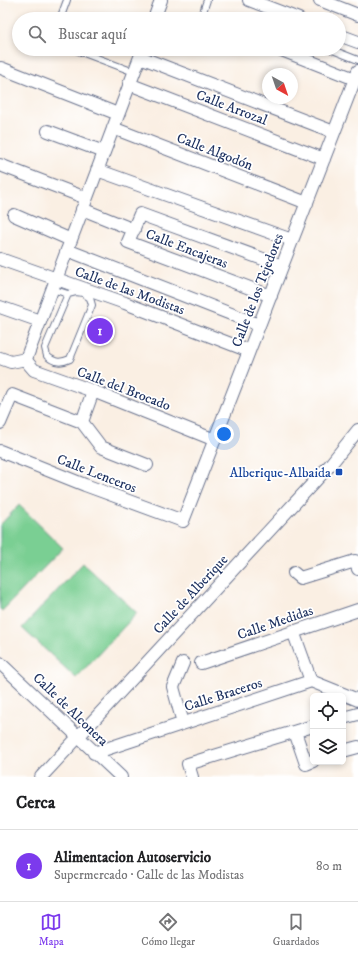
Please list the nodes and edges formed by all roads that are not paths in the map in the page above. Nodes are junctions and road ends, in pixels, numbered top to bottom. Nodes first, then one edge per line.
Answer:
1 (68, 0) edge
2 (161, 0) edge
3 (208, 0) edge
4 (249, 0) edge
5 (320, 0) edge
6 (63, 12) edge
7 (157, 12) edge
8 (204, 12) edge
9 (280, 12) edge
10 (358, 15) edge
11 (346, 38) edge
12 (358, 42) edge
13 (346, 55) edge
14 (92, 56) edge
15 (140, 56) edge
16 (148, 56) edge
17 (300, 56) edge
18 (358, 60) edge
19 (1, 68) edge
20 (134, 72) junction
21 (356, 75) edge
22 (130, 84) junction
23 (118, 114) junction
24 (113, 128) junction
25 (48, 131) dead end
26 (334, 132) junction
27 (104, 152) junction
28 (324, 159) junction
29 (0, 165) edge
30 (97, 170) junction
31 (307, 203) junction
32 (84, 204) junction
33 (14, 215) dead end
34 (134, 230) junction
35 (292, 240) junction
36 (69, 245) junction
37 (0, 259) edge
38 (282, 266) junction
39 (54, 283) junction
40 (68, 294) junction
41 (271, 296) junction
42 (0, 306) edge
43 (40, 321) junction
44 (259, 325) junction
45 (249, 351) junction
46 (0, 358) edge
47 (26, 359) junction
48 (93, 391) junction
49 (82, 422) junction
50 (0, 423) edge
51 (358, 430) edge
52 (215, 440) junction
53 (0, 451) edge
54 (147, 465) dead end
55 (183, 521) joint
56 (358, 569) edge
57 (294, 573) dead end
58 (358, 610) edge
59 (293, 631) junction
60 (183, 662) dead end
61 (0, 663) edge
62 (201, 663) dead end
63 (311, 681) junction
64 (358, 700) edge
65 (358, 714) edge
66 (346, 717) edge
67 (183, 723) junction
68 (310, 727) edge
69 (296, 732) junction
70 (78, 736) junction
71 (358, 747) edge
72 (346, 751) edge
73 (94, 753) junction
74 (310, 762) edge
75 (41, 777) edge
76 (121, 777) edge
77 (192, 777) edge

1 - 6 lane
2 - 7 street
3 - 8 lane
4 - 9 street
5 - 10 street
11 - 12 street
13 - 18 lane
14 - 20 lane
15 - 20 street
16 - 26 street, Calle Arrozal
17 - 21 street
19 - 23 street
20 - 22 street
21 - 26 street, Calle de los Tejedores
22 - 23 street
22 - 28 street, Calle Arrozal
23 - 24 street
24 - 27 street
24 - 31 street, Calle Algodón
25 - 27 street
26 - 28 street, Calle de los Tejedores
27 - 30 street
28 - 31 street, Calle de los Tejedores
29 - 32 street
30 - 32 street
30 - 35 street
31 - 35 street, Calle de los Tejedores
32 - 34 street
32 - 36 street
33 - 36 street, Calle de las Modistas
34 - 38 street, Calle Encajeras
34 - 41 street, Calle Encajeras
35 - 38 street, Calle de los Tejedores
36 - 39 street
36 - 44 street, Calle de las Modistas
37 - 39 street, Calle de las Modistas
38 - 41 street, Calle de los Tejedores
39 - 40 lane
39 - 43 street
39 - 45 street, Calle de las Modistas
40 - 40 lane
41 - 44 street, Calle de los Tejedores
42 - 43 street
43 - 47 street
44 - 45 street, Calle de los Tejedores
45 - 52 street, Calle de los Tejedores
46 - 47 street
47 - 48 street, Calle del Brocado
48 - 49 street
48 - 52 street, Calle del Brocado
49 - 50 street
49 - 54 street
51 - 70 street, Calle de Alberique
52 - 55 street, Calle de los Tejedores
53 - 55 street, Calle Lenceros
56 - 57 street
58 - 59 street, Calle Medidas
59 - 62 street, Calle Medidas
59 - 63 street
60 - 67 street
61 - 70 street, Calle de Alconera
63 - 64 street
63 - 67 street, Calle Braceros
65 - 66 street
67 - 73 street, Calle Braceros
68 - 69 street
69 - 74 street
69 - 77 street
70 - 73 street, Calle de Alconera
70 - 75 street, Calle de Alberique
71 - 72 street
73 - 76 street, Calle de Alconera

